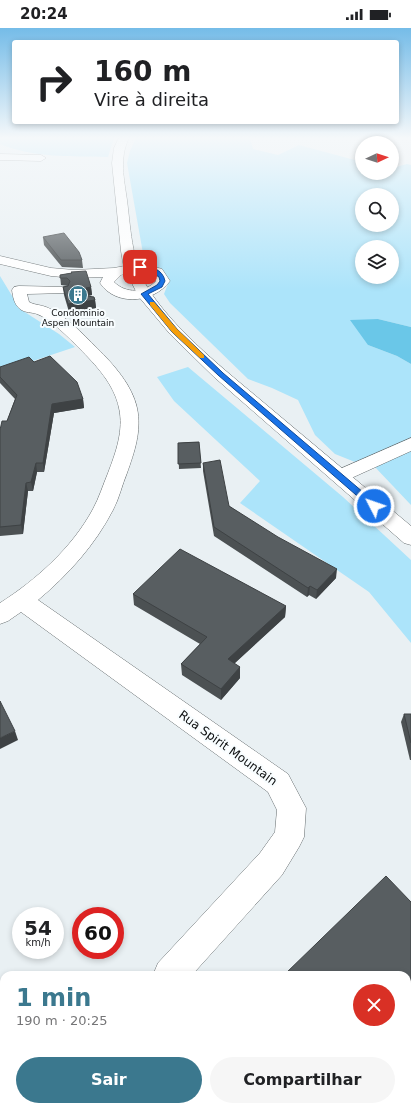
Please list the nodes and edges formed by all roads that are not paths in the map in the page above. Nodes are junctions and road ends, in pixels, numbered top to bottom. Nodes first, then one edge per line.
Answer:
1 (120, 189) edge
2 (1, 258) edge
3 (131, 268) junction
4 (113, 275) junction
5 (12, 282) junction
6 (89, 286) edge
7 (63, 290) edge
8 (123, 294) junction
9 (144, 294) junction
10 (103, 298) dead end
11 (60, 306) dead end
12 (40, 310) junction
13 (411, 444) edge
14 (340, 476) junction
15 (411, 538) edge
16 (11, 608) edge
17 (174, 971) edge

1 - 3 street
2 - 4 street
2 - 5 street
3 - 4 street
3 - 9 street
3 - 9 street
4 - 6 street
4 - 8 street
5 - 7 street
5 - 12 street
8 - 9 street
8 - 10 street
9 - 14 street
11 - 12 street
12 - 16 street
13 - 14 street
14 - 15 street
16 - 17 street, Rua Spirit Mountain

